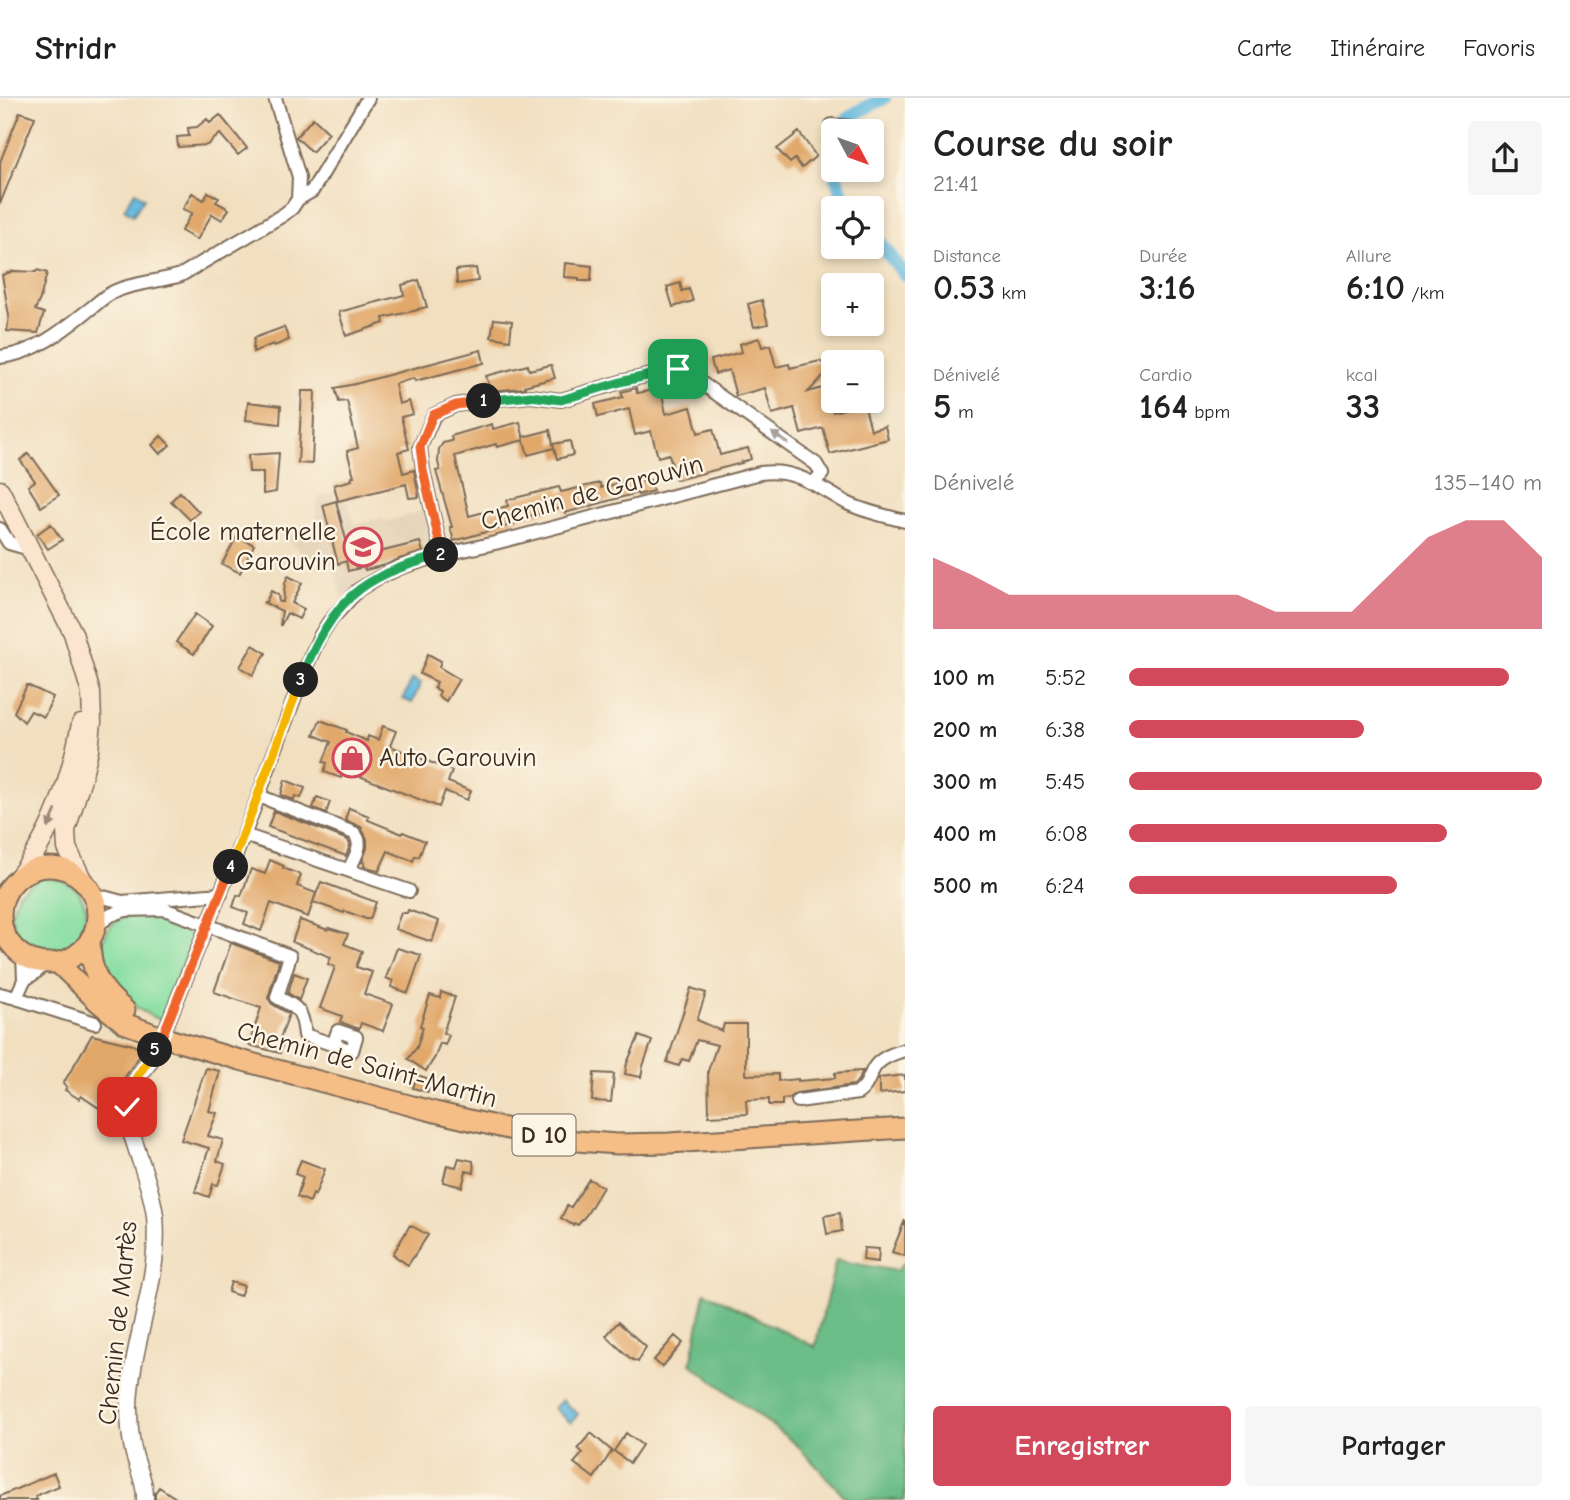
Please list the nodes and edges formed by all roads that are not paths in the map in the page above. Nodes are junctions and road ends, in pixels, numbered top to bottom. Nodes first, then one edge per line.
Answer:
1 (275, 98) edge
2 (368, 98) edge
3 (298, 199) junction
4 (0, 357) edge
5 (813, 483) junction
6 (0, 490) edge
7 (905, 521) edge
8 (0, 529) edge
9 (30, 549) junction
10 (442, 555) junction
11 (81, 657) junction
12 (259, 796) junction
13 (244, 835) junction
14 (349, 870) junction
15 (88, 887) junction
16 (409, 891) dead end
17 (6, 892) edge
18 (221, 894) junction
19 (208, 925) junction
20 (93, 933) junction
21 (13, 950) edge
22 (51, 962) junction
23 (24, 980) junction
24 (0, 994) edge
25 (16, 998) junction
26 (95, 1024) dead end
27 (157, 1035) junction
28 (333, 1045) dead end
29 (905, 1050) edge
30 (798, 1101) dead end
31 (905, 1128) edge
32 (145, 1500) edge

1 - 3 street
2 - 3 street
3 - 4 street
5 - 7 street, Chemin de Garouvin
5 - 10 street, Chemin de Garouvin
5 -> 10 street
6 - 9 main road
8 - 9 street
9 - 11 main road
10 - 12 street, Chemin de Garouvin
11 - 15 main road
11 -> 17 main road
12 - 13 street, Chemin de Garouvin
12 - 14 street
13 - 14 street
13 - 18 street, Chemin de Garouvin
14 - 16 street
15 - 17 main road
15 - 18 street
15 - 20 main road
17 - 21 main road
18 - 19 street, Chemin de Garouvin
19 - 20 street
19 - 27 street, Chemin de Garouvin
19 - 28 street
20 - 22 main road
20 - 27 main road, D 10
21 - 22 main road
21 - 23 street
22 - 23 street
22 - 27 main road, D 10
23 - 25 street
24 - 25 street
25 - 26 street
27 - 31 main road, Chemin de Saint-Martin / D 10
27 - 32 street, Chemin de Martès
29 - 30 street

